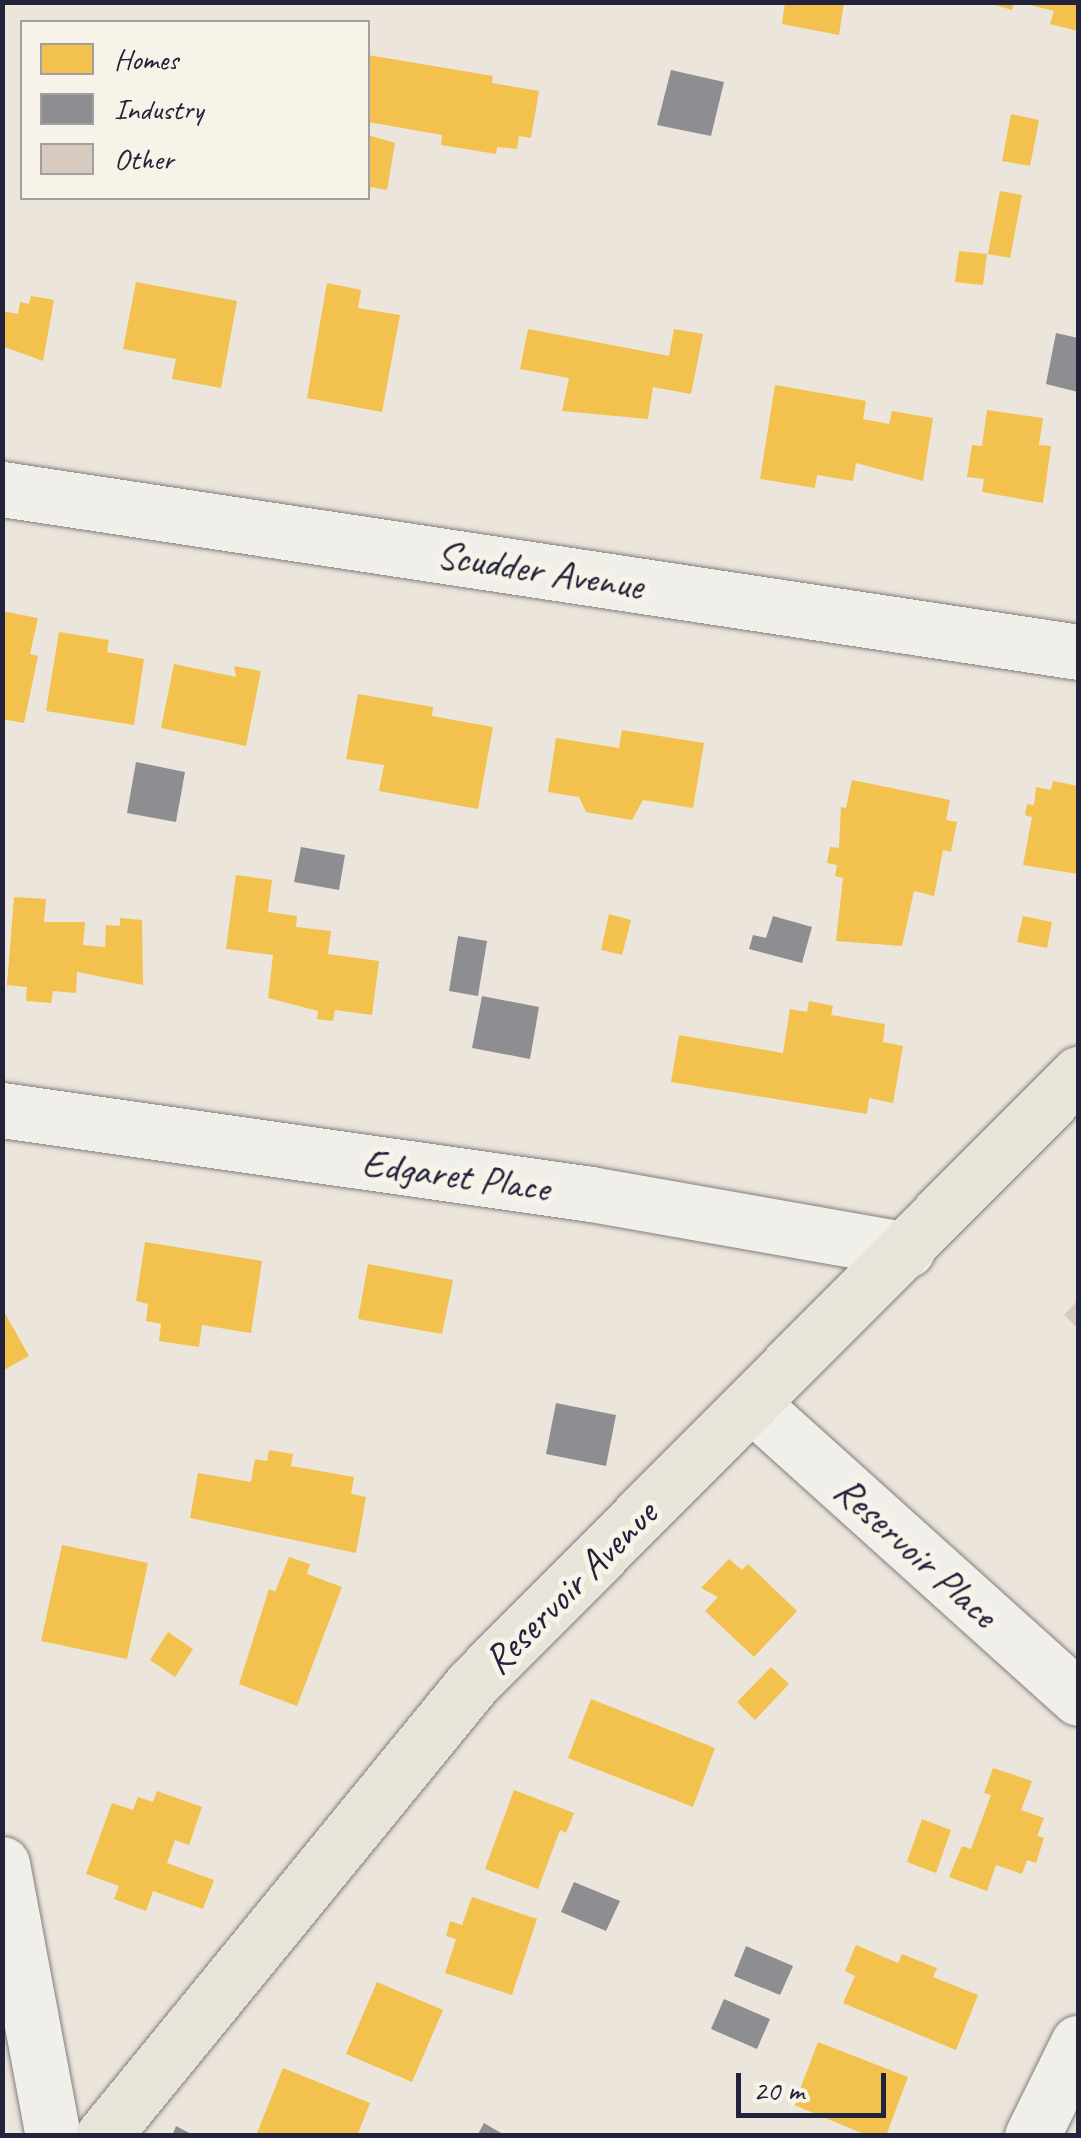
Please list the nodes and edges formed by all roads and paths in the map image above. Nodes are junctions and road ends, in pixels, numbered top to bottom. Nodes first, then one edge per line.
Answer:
1 (2, 489) edge
2 (1078, 652) edge
3 (1078, 1074) edge
4 (2, 1110) edge
5 (908, 1250) junction
6 (754, 1406) junction
7 (1078, 1698) edge
8 (2, 1864) edge
9 (1078, 2043) edge
10 (53, 2136) edge
11 (103, 2136) edge
12 (1032, 2136) edge

1 - 2 street, Scudder Avenue
3 - 5 main road, Reservoir Avenue
4 - 5 street, Edgaret Place
5 - 6 main road, Reservoir Avenue
6 - 7 street, Reservoir Place
6 - 11 main road, Reservoir Avenue
8 - 10 street
9 - 12 street

